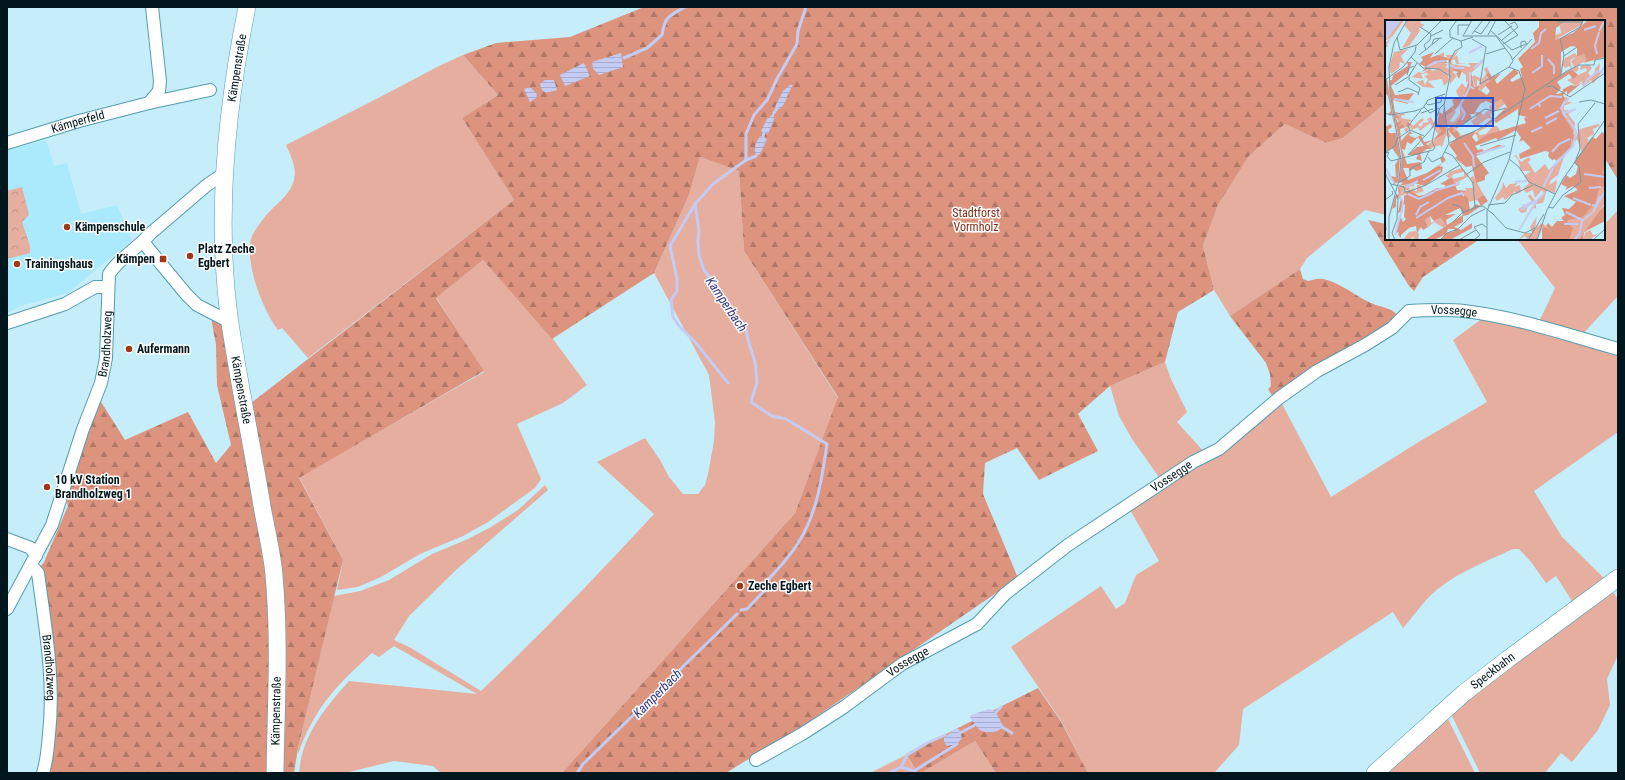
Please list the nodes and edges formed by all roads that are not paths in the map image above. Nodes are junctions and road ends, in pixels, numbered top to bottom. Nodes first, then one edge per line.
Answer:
1 (152, 7) edge
2 (247, 7) edge
3 (210, 90) dead end
4 (149, 103) junction
5 (7, 144) edge
6 (225, 173) junction
7 (143, 242) junction
8 (108, 287) junction
9 (230, 322) junction
10 (7, 323) edge
11 (1618, 349) edge
12 (7, 539) edge
13 (34, 560) junction
14 (1618, 578) edge
15 (7, 609) edge
16 (756, 760) dead end
17 (43, 773) edge
18 (275, 773) edge
19 (1375, 773) edge

1 - 4 street
2 - 6 street, Kämpenstraße
3 - 4 street, Kämperfeld
4 - 5 street, Kämperfeld
6 - 7 street, Brandholzweg
6 - 9 street, Kämpenstraße
7 - 8 street, Brandholzweg
7 - 9 street
8 - 10 street
8 - 13 street, Brandholzweg
9 - 18 street, Kämpenstraße
11 - 16 street, Vossegge
12 - 13 street
13 - 15 street
13 - 17 street, Brandholzweg
14 - 19 street, Speckbahn

